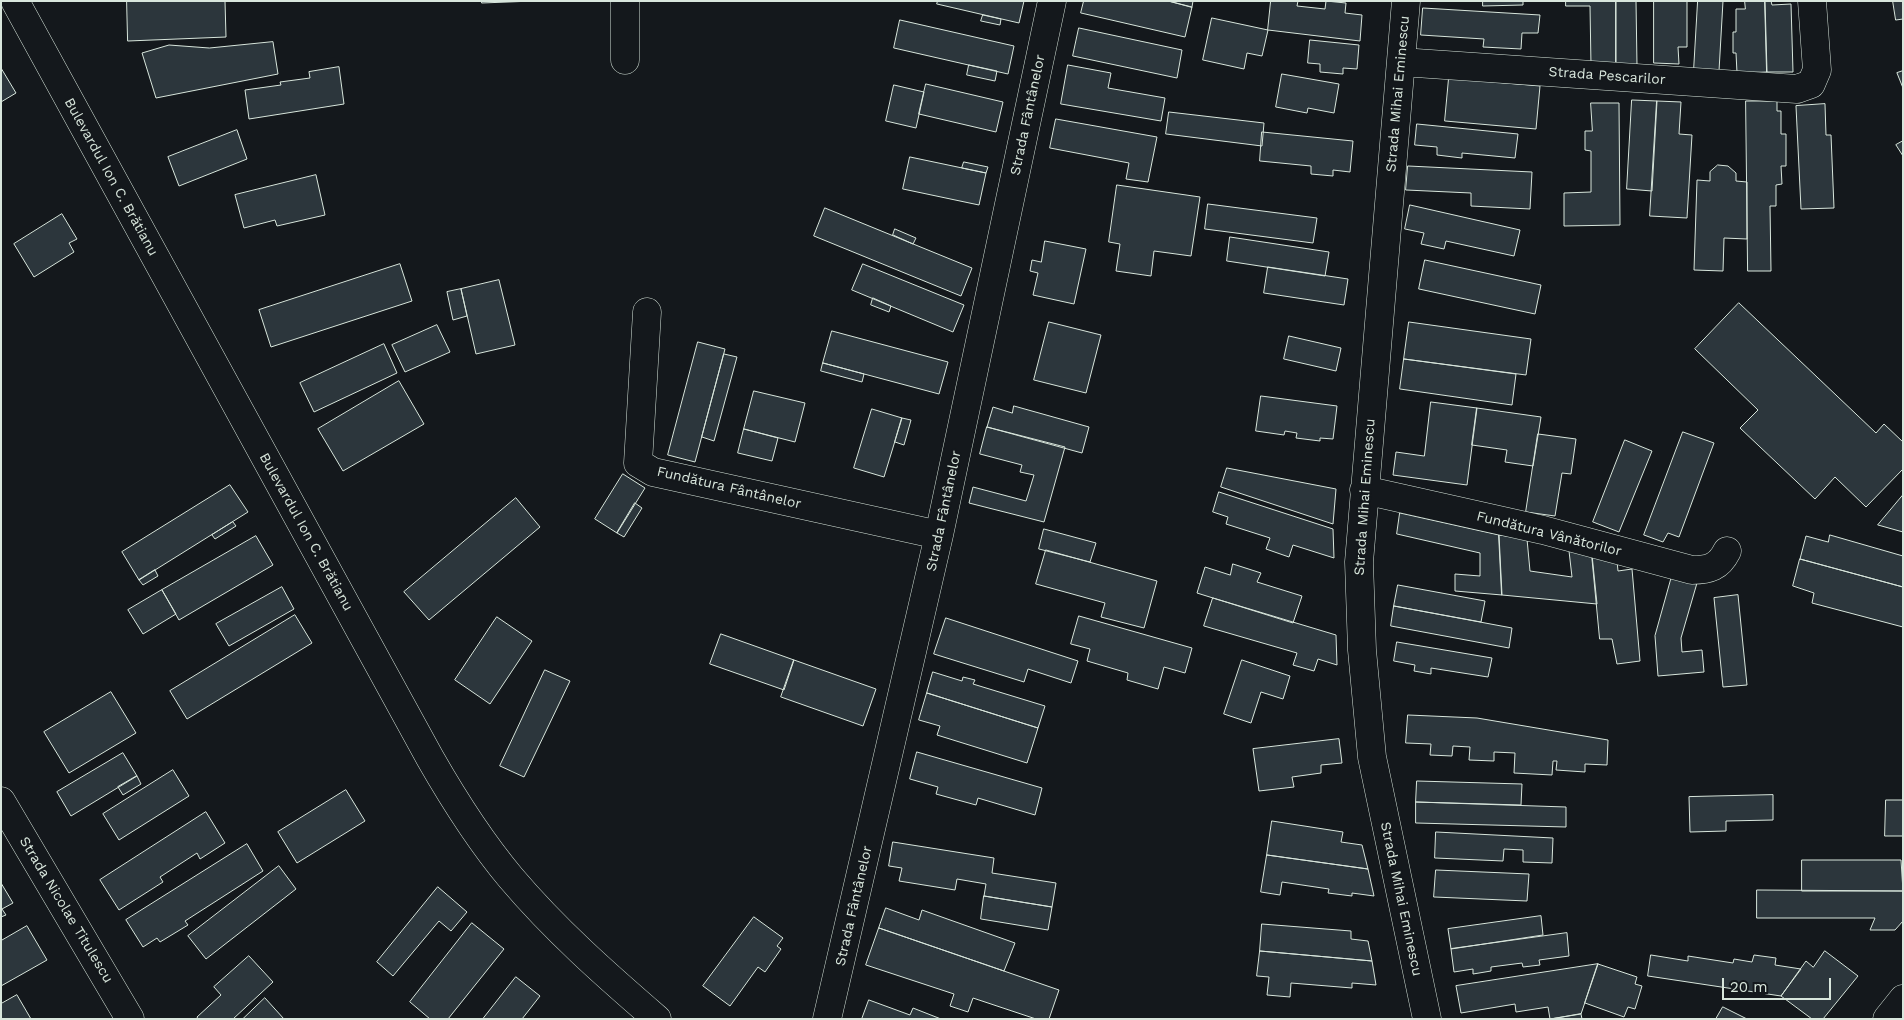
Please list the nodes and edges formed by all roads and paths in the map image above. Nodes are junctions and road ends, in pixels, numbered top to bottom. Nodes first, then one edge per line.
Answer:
1 (15, 1) edge
2 (625, 1) edge
3 (1052, 1) edge
4 (1406, 1) edge
5 (1812, 1) edge
6 (625, 60) dead end
7 (1401, 62) junction
8 (647, 312) dead end
9 (1364, 490) junction
10 (940, 535) junction
11 (1727, 551) dead end
12 (1, 801) edge
13 (1903, 999) edge
14 (130, 1019) edge
15 (657, 1019) edge
16 (827, 1019) edge
17 (1427, 1019) edge
18 (1887, 1019) edge

1 - 15 street, Bulevardul Ion C. Brătianu
2 - 6 street
3 - 10 street, Strada Fântânelor
4 - 7 street, Strada Mihai Eminescu
5 - 7 street, Strada Pescarilor
7 - 9 street, Strada Mihai Eminescu
8 - 10 street, Fundătura Fântânelor
9 - 11 street, Fundătura Vânătorilor
9 - 17 street, Strada Mihai Eminescu
10 - 16 street, Strada Fântânelor
12 - 14 street, Strada Nicolae Titulescu
13 - 18 street

